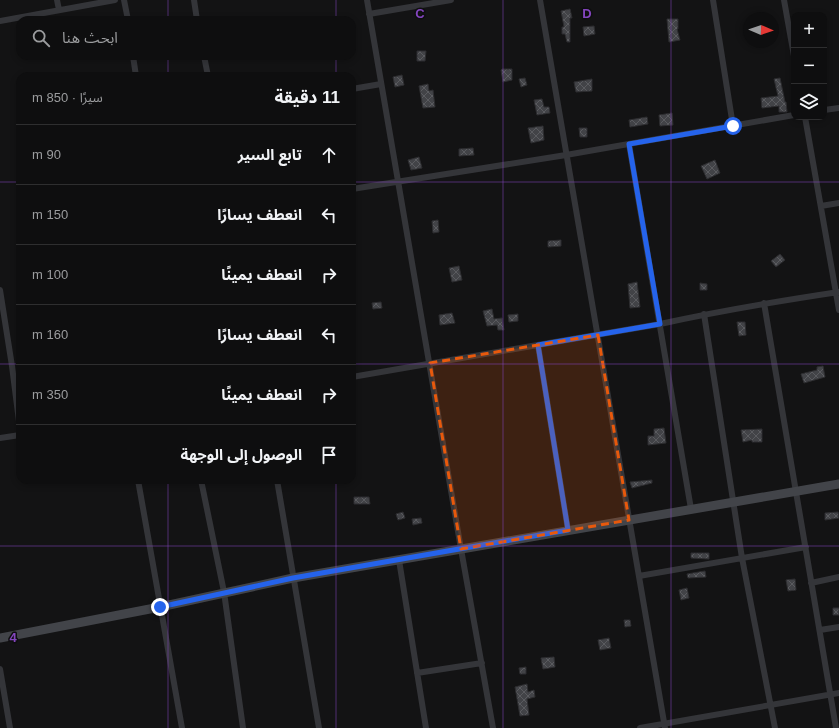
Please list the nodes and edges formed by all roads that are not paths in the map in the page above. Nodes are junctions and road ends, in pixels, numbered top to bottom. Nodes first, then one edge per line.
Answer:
1 (57, 0) edge
2 (115, 0) edge
3 (124, 0) edge
4 (194, 0) edge
5 (367, 0) edge
6 (451, 0) edge
7 (540, 0) edge
8 (713, 0) edge
9 (784, 0) edge
10 (59, 10) junction
11 (370, 14) junction
12 (27, 16) edge
13 (127, 16) edge
14 (196, 16) edge
15 (16, 18) edge
16 (0, 21) edge
17 (793, 48) edge
18 (134, 60) edge
19 (205, 60) edge
20 (135, 72) edge
21 (207, 72) edge
22 (381, 84) junction
23 (356, 88) edge
24 (839, 108) edge
25 (827, 110) edge
26 (791, 116) edge
27 (806, 120) edge
28 (733, 126) junction
29 (629, 144) junction
30 (566, 155) junction
31 (398, 181) junction
32 (356, 188) edge
33 (839, 203) edge
34 (821, 206) junction
35 (0, 290) edge
36 (838, 292) edge
37 (764, 304) junction
38 (839, 310) edge
39 (704, 314) junction
40 (660, 324) junction
41 (598, 335) junction
42 (538, 345) junction
43 (430, 363) junction
44 (356, 376) edge
45 (16, 398) edge
46 (16, 436) edge
47 (0, 438) edge
48 (139, 484) edge
49 (202, 484) edge
50 (278, 484) edge
51 (839, 484) edge
52 (796, 491) junction
53 (734, 502) junction
54 (691, 509) junction
55 (629, 520) junction
56 (568, 530) junction
57 (806, 547) junction
58 (461, 549) junction
59 (742, 558) junction
60 (399, 560) junction
61 (639, 576) junction
62 (839, 577) edge
63 (293, 578) junction
64 (812, 582) junction
65 (224, 592) junction
66 (160, 607) junction
67 (839, 626) edge
68 (820, 630) junction
69 (0, 638) edge
70 (482, 664) junction
71 (0, 669) edge
72 (418, 673) junction
73 (839, 693) edge
74 (831, 694) junction
75 (770, 704) junction
76 (664, 726) edge
77 (10, 728) edge
78 (182, 728) edge
79 (243, 728) edge
80 (319, 728) edge
81 (426, 728) edge
82 (494, 728) edge
83 (640, 728) edge
84 (774, 728) edge
85 (836, 728) edge

1 - 10 street
2 - 10 street
3 - 13 street
4 - 14 street
5 - 11 street
6 - 11 street
7 - 30 street
8 - 28 street
9 - 17 street
10 - 12 street
11 - 22 street
15 - 16 street
18 - 20 street
19 - 21 street
22 - 23 street
22 - 31 street
24 - 25 street
26 - 28 street
27 - 34 street
28 - 29 street
29 - 30 street
29 - 40 street
30 - 31 street
30 - 41 street
31 - 32 street
31 - 43 street
33 - 34 street
34 - 36 street
35 - 45 street
36 - 37 street
36 - 38 street
37 - 39 street
37 - 52 street
39 - 40 street
39 - 53 street
40 - 41 street
40 - 54 street
41 - 42 street
41 - 55 street
42 - 43 street
42 - 56 street
43 - 44 street
43 - 58 street
46 - 47 street
48 - 66 street
49 - 65 street
50 - 63 street
51 - 52 street
52 - 53 street
52 - 57 street
53 - 54 street
53 - 59 street
54 - 55 street
55 - 56 street
55 - 61 street
56 - 58 street
57 - 59 street
57 - 64 street
58 - 60 street
58 - 70 street
59 - 61 street
59 - 75 street
60 - 63 street
60 - 72 street
61 - 76 street
62 - 64 street
63 - 65 street
63 - 80 street
64 - 68 street
65 - 66 street
65 - 79 street
66 - 69 street
66 - 78 street
67 - 68 street
68 - 74 street
70 - 72 street
70 - 82 street
71 - 77 street
72 - 81 street
73 - 74 street
74 - 75 street
74 - 85 street
75 - 76 street
75 - 84 street
76 - 83 street

